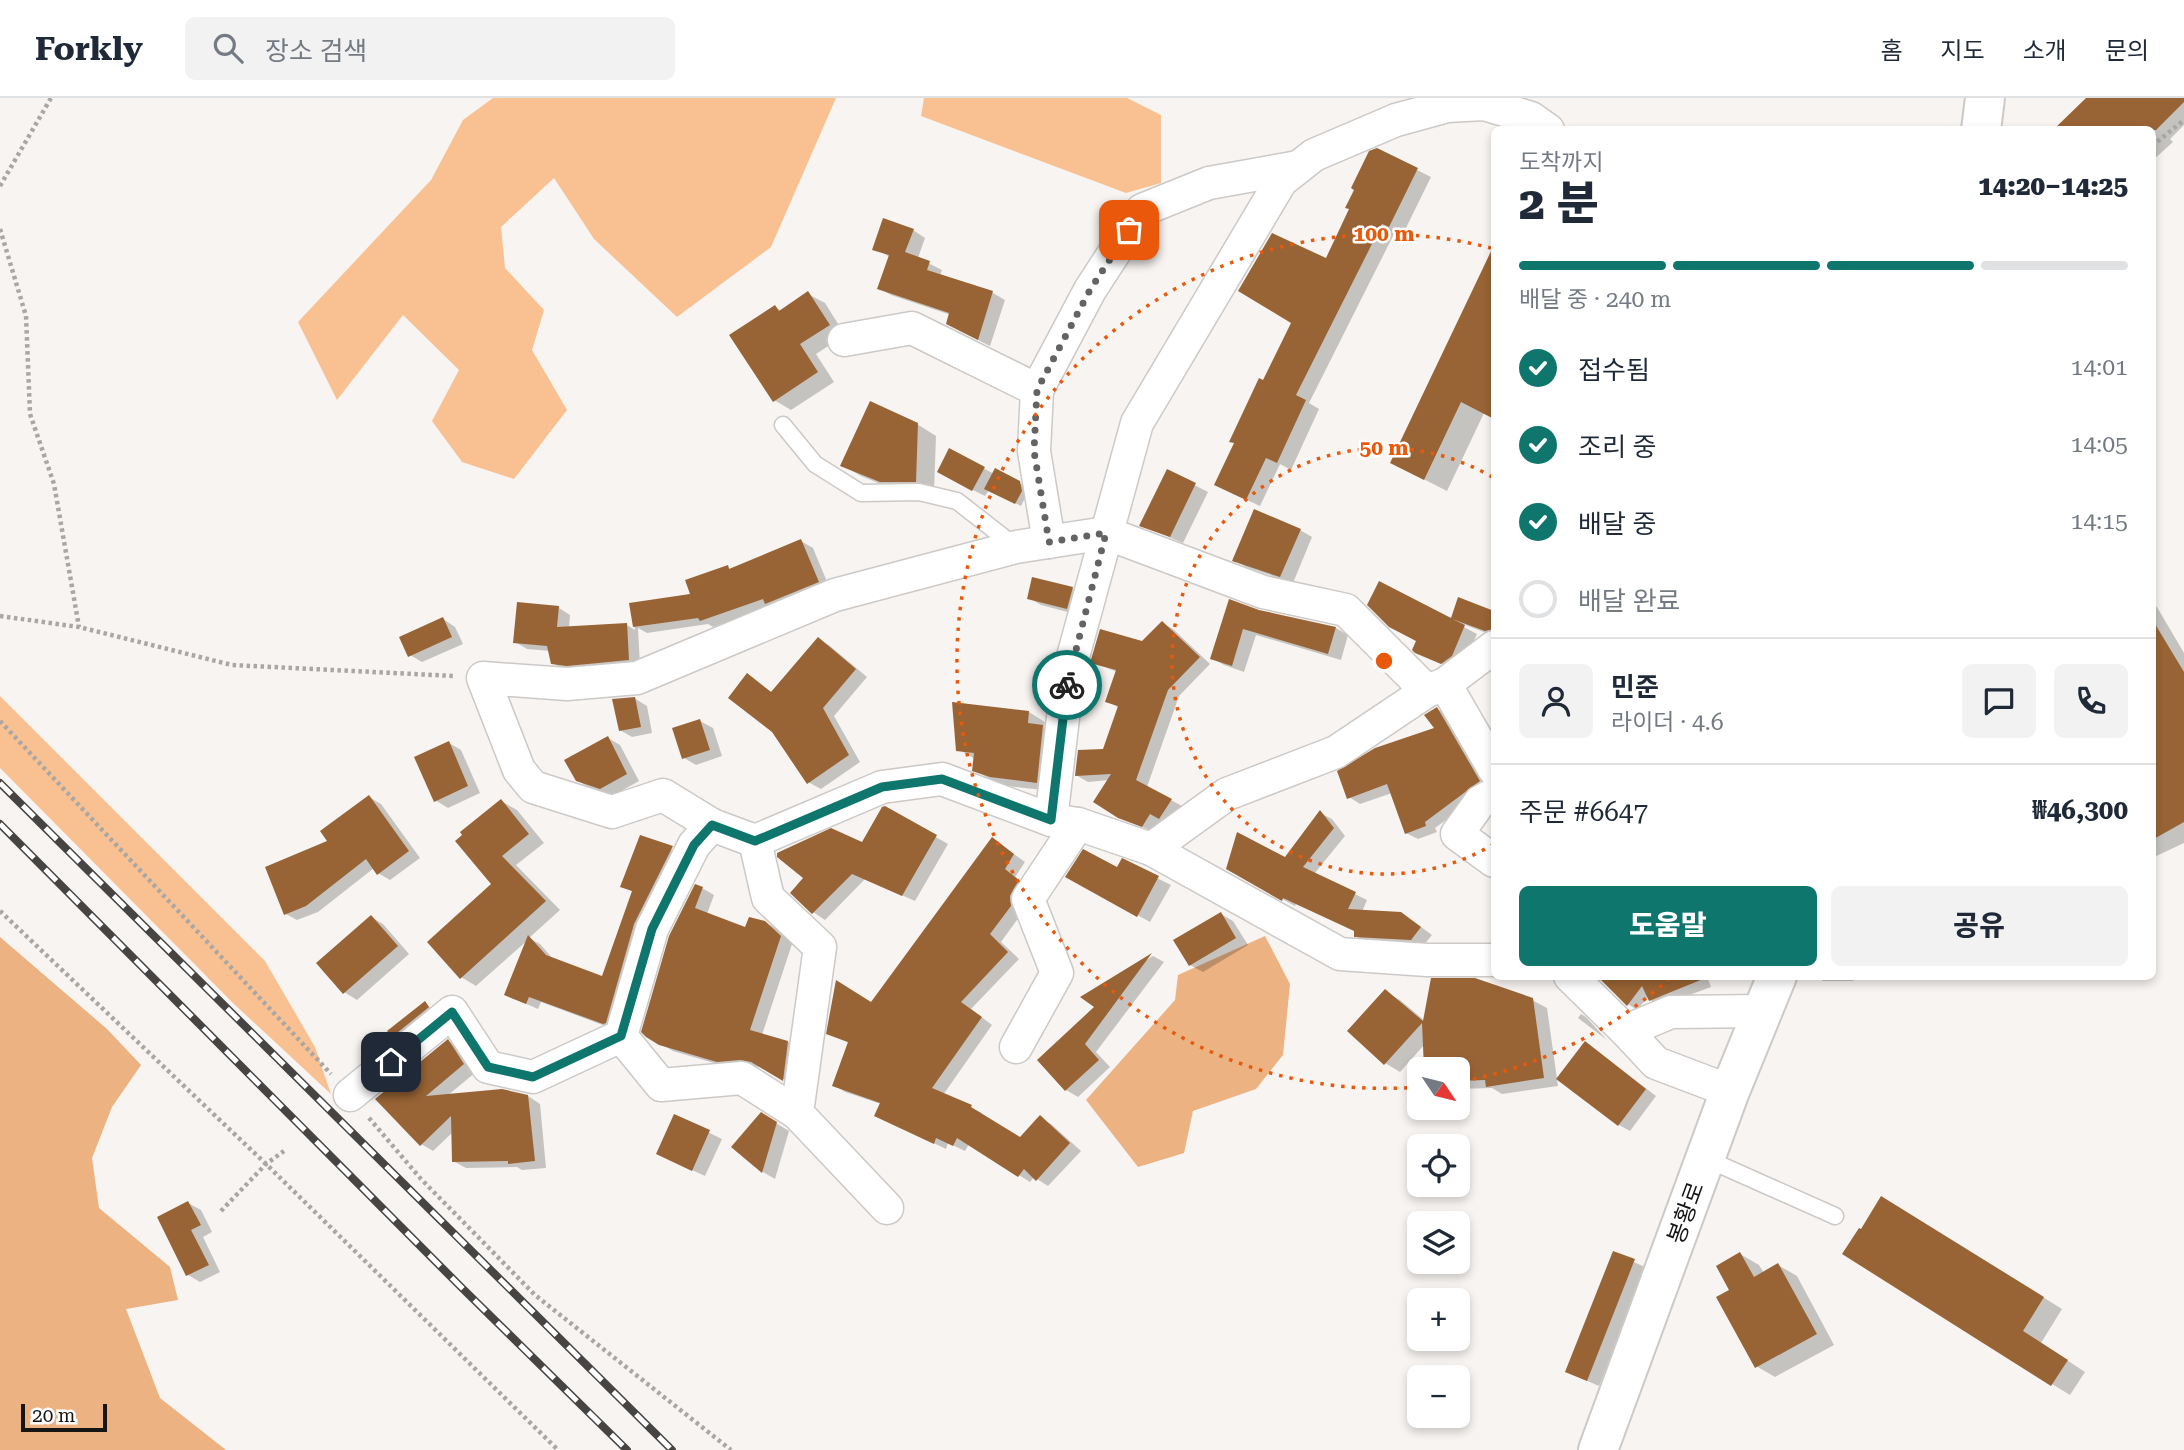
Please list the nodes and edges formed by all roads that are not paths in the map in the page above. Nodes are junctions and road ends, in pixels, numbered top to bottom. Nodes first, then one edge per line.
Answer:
1 (1985, 98) edge
2 (1542, 126) edge
3 (1982, 126) edge
4 (1298, 167) junction
5 (844, 340) dead end
6 (1037, 390) junction
7 (783, 425) dead end
8 (1106, 533) junction
9 (1049, 542) junction
10 (1016, 547) junction
11 (1491, 649) edge
12 (1436, 688) junction
13 (1491, 765) edge
14 (1491, 796) edge
15 (1064, 822) junction
16 (712, 825) junction
17 (755, 841) junction
18 (1151, 849) junction
19 (1491, 859) edge
20 (1491, 960) edge
21 (1574, 980) edge
22 (1770, 993) edge
23 (1626, 1031) junction
24 (621, 1036) junction
25 (1016, 1047) dead end
26 (1730, 1091) junction
27 (350, 1095) road end
28 (797, 1114) junction
29 (1707, 1159) junction
30 (887, 1208) dead end
31 (1835, 1216) dead end
32 (1598, 1450) edge

1 - 3 street
2 - 4 street
4 - 6 street
4 - 8 street
5 - 6 street
6 - 9 street
7 - 10 lane
8 - 9 street
8 - 12 street
8 - 15 street
9 - 10 street
10 - 16 street
11 - 12 street
12 - 13 street
12 - 18 street
14 - 19 street
15 - 17 street
15 - 18 street
15 - 25 street
16 - 17 street
16 - 24 street
17 - 28 street
18 - 20 street
21 - 23 street
22 - 23 street
22 - 26 street, 봉황로
23 - 26 street
24 - 27 street
24 - 28 street
26 - 29 street, 봉황로
28 - 30 street
29 - 31 lane
29 - 32 street, 봉황로

